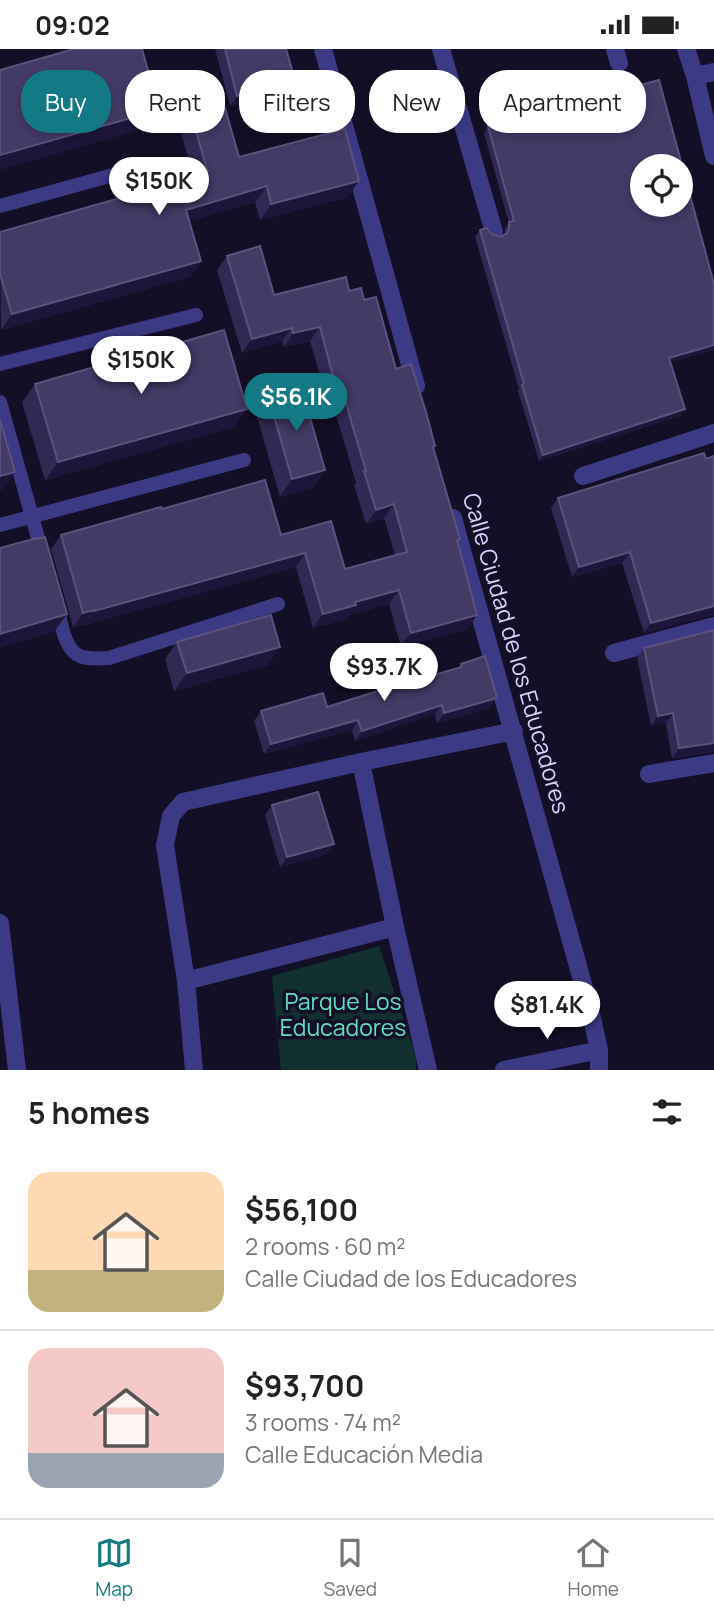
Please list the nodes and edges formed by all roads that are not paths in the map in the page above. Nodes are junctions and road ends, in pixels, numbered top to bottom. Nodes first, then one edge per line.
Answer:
1 (323, 49) edge
2 (441, 49) edge
3 (686, 49) edge
4 (714, 72) edge
5 (695, 76) junction
6 (714, 156) edge
7 (150, 165) dead end
8 (0, 206) edge
9 (494, 232) edge
10 (196, 314) dead end
11 (0, 364) edge
12 (420, 400) edge
13 (0, 402) edge
14 (714, 433) edge
15 (244, 460) dead end
16 (583, 476) dead end
17 (450, 506) edge
18 (32, 517) junction
19 (0, 525) edge
20 (47, 568) edge
21 (54, 594) edge
22 (278, 604) dead end
23 (714, 626) edge
24 (614, 653) dead end
25 (514, 731) junction
26 (361, 762) junction
27 (714, 763) edge
28 (649, 774) dead end
29 (0, 923) edge
30 (395, 927) junction
31 (186, 981) junction
32 (599, 1050) junction
33 (17, 1070) edge
34 (194, 1070) edge
35 (428, 1070) edge
36 (504, 1070) edge
37 (599, 1070) edge

1 - 12 street
2 - 9 street
3 - 5 street
4 - 5 street
5 - 6 street
7 - 8 lane
10 - 11 lane
13 - 18 lane
14 - 16 street
15 - 18 lane
17 - 25 street, Calle Ciudad de los Educadores
18 - 19 lane
18 - 20 lane
21 - 22 lane
23 - 24 street
25 - 26 street
25 - 32 street, Calle Ciudad de los Educadores
26 - 30 street
26 - 31 street
27 - 28 street
29 - 33 street
30 - 31 street
30 - 35 street
31 - 34 street
32 - 36 street
32 - 37 street, Calle Ciudad de los Educadores

